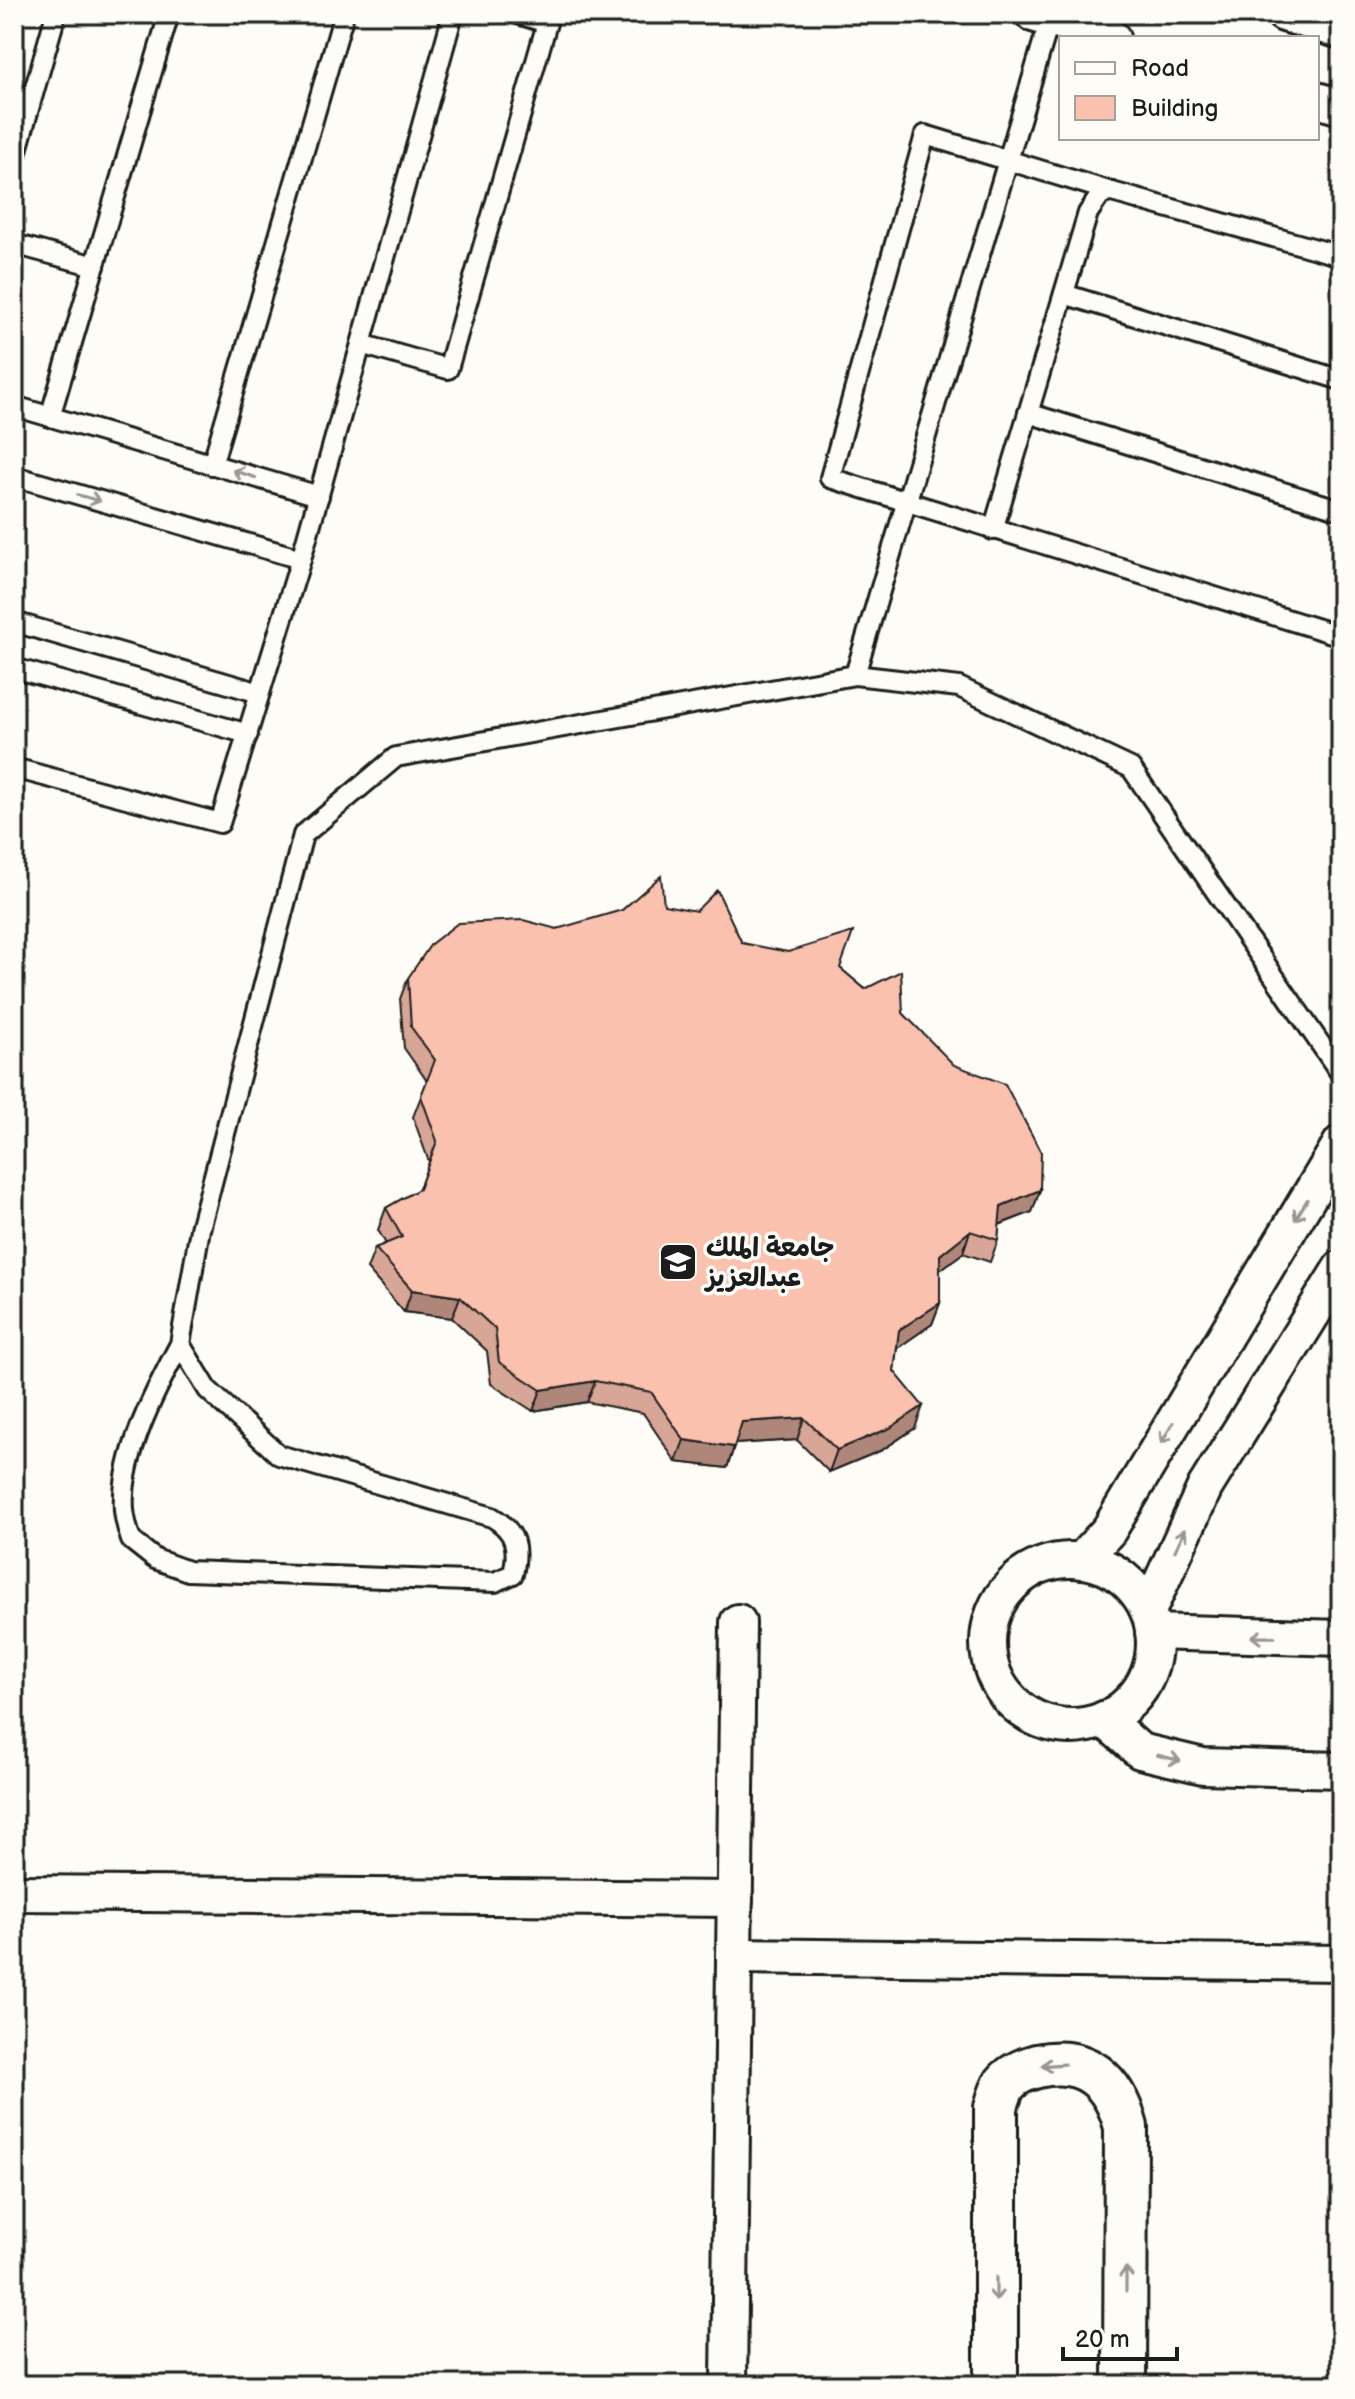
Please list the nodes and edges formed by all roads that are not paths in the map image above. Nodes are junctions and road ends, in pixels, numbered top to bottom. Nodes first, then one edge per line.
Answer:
1 (56, 14) edge
2 (169, 14) edge
3 (344, 14) edge
4 (453, 14) edge
5 (518, 14) edge
6 (1284, 14) edge
7 (1042, 17) edge
8 (1341, 31) edge
9 (1105, 36) edge
10 (1319, 101) edge
11 (1341, 107) edge
12 (1009, 159) junction
13 (14, 161) edge
14 (1112, 192) junction
15 (14, 244) edge
16 (1341, 256) edge
17 (95, 266) junction
18 (1064, 294) junction
19 (361, 344) junction
20 (1341, 380) edge
21 (14, 406) edge
22 (1028, 413) junction
23 (50, 417) junction
24 (212, 465) junction
25 (14, 476) edge
26 (319, 496) junction
27 (907, 500) junction
28 (1341, 510) edge
29 (993, 530) junction
30 (301, 559) junction
31 (14, 622) edge
32 (1341, 636) edge
33 (14, 668) edge
34 (855, 675) junction
35 (260, 693) junction
36 (248, 734) junction
37 (14, 768) edge
38 (1341, 1074) edge
39 (1341, 1143) edge
40 (1341, 1268) edge
41 (180, 1344) junction
42 (1081, 1561) junction
43 (1150, 1621) junction
44 (738, 1622) dead end
45 (1341, 1638) edge
46 (1104, 1719) junction
47 (1341, 1770) edge
48 (14, 1893) edge
49 (735, 1899) junction
50 (734, 1956) junction
51 (1341, 1963) edge
52 (729, 2385) edge
53 (996, 2385) edge
54 (1125, 2385) edge

1 - 13 lane
2 - 17 lane
3 - 24 lane
4 - 19 lane
5 - 19 lane
6 - 8 street
7 - 9 street
7 - 12 lane
10 - 11 street
12 - 14 lane
12 - 27 lane
12 - 27 lane
14 - 16 lane
14 - 18 lane
15 - 17 lane
17 - 23 lane
18 - 20 lane
18 - 22 lane
19 - 26 lane
21 - 23 lane
22 - 28 lane
22 - 29 lane
23 - 24 lane
26 -> 24 lane
25 -> 30 lane
26 - 30 lane
27 - 29 lane
27 - 34 lane
29 - 32 lane
30 - 35 lane
31 - 35 lane
33 - 36 lane
34 - 38 lane
34 - 41 lane
35 - 36 lane
36 - 37 lane
39 -> 42 street
43 -> 40 street
41 - 41 lane
42 - 43 street
42 - 46 street
45 -> 43 street
43 - 46 street
44 - 49 street
46 -> 47 street
48 - 49 street
49 - 50 street
50 - 51 street
50 - 52 street
54 -> 53 street

